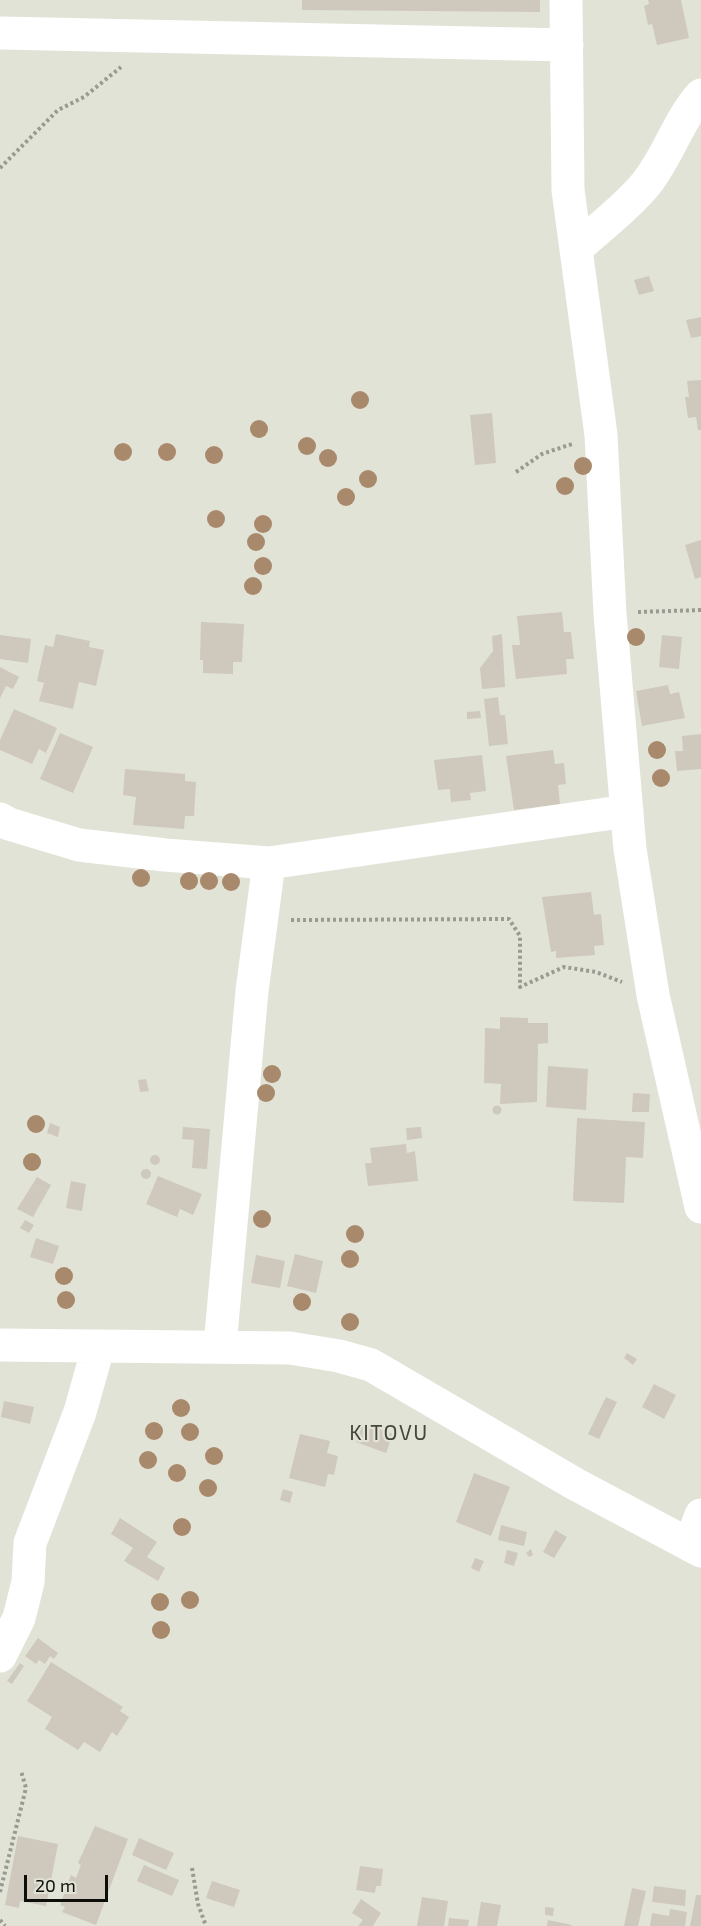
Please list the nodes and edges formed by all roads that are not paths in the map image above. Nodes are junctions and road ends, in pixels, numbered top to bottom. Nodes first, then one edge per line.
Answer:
1 (566, 0) edge
2 (0, 33) edge
3 (567, 45) junction
4 (701, 95) edge
5 (577, 248) junction
6 (627, 811) junction
7 (0, 819) edge
8 (269, 863) junction
9 (701, 1207) edge
10 (0, 1345) edge
11 (220, 1346) junction
12 (98, 1348) junction
13 (697, 1537) edge
14 (0, 1656) edge

1 - 3 street
2 - 3 street
3 - 5 street
4 - 5 street
5 - 6 street
6 - 8 street
6 - 9 street
7 - 8 street
8 - 11 street
10 - 12 street
11 - 12 street
11 - 13 street
12 - 14 street

